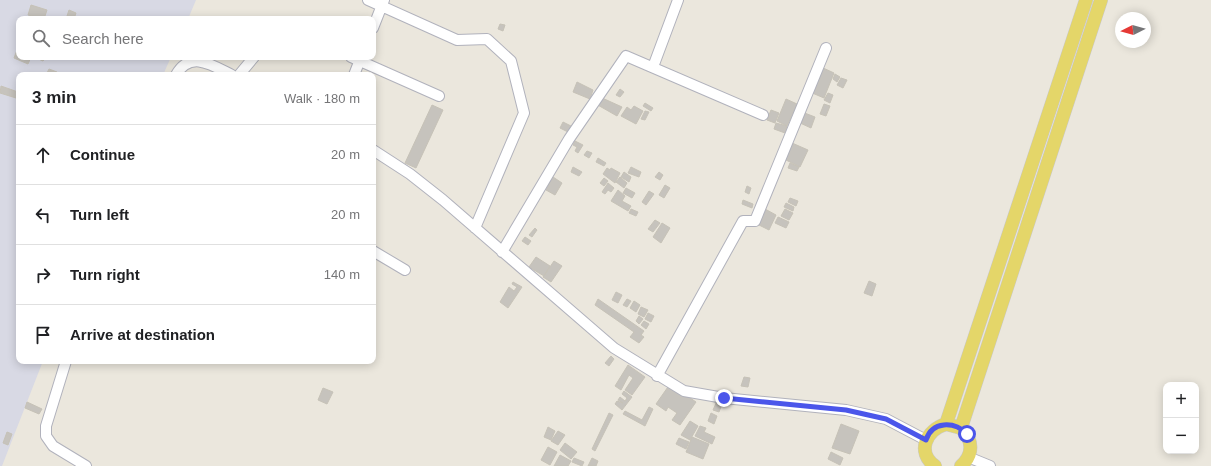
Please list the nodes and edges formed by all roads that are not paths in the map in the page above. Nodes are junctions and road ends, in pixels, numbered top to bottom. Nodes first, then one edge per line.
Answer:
1 (368, 0) edge
2 (678, 0) edge
3 (1086, 0) edge
4 (1101, 0) edge
5 (383, 3) edge
6 (376, 20) edge
7 (826, 48) dead end
8 (193, 60) edge
9 (193, 60) edge
10 (251, 60) edge
11 (357, 60) edge
12 (361, 60) edge
13 (653, 67) junction
14 (178, 72) edge
15 (226, 72) edge
16 (241, 72) edge
17 (355, 72) edge
18 (439, 96) dead end
19 (764, 115) dead end
20 (376, 152) edge
21 (475, 228) junction
22 (502, 252) junction
23 (376, 253) edge
24 (405, 270) dead end
25 (65, 364) edge
26 (657, 376) junction
27 (946, 424) junction
28 (961, 428) junction
29 (926, 440) junction
30 (965, 462) edge
31 (86, 466) edge
32 (934, 466) edge
33 (990, 466) edge

1 - 5 street
2 - 13 street
3 - 27 main road
4 - 28 main road
5 - 6 street
5 - 21 street
7 - 26 street
8 - 14 street
9 - 15 street
10 - 16 street
11 - 17 street
12 - 18 street
13 - 19 street
13 - 22 street
20 - 21 street
21 - 22 street
22 - 26 street
23 - 24 street
25 - 31 street
26 - 29 street
27 - 28 main road
27 - 29 main road
28 - 30 main road
29 - 32 main road
30 - 33 street

